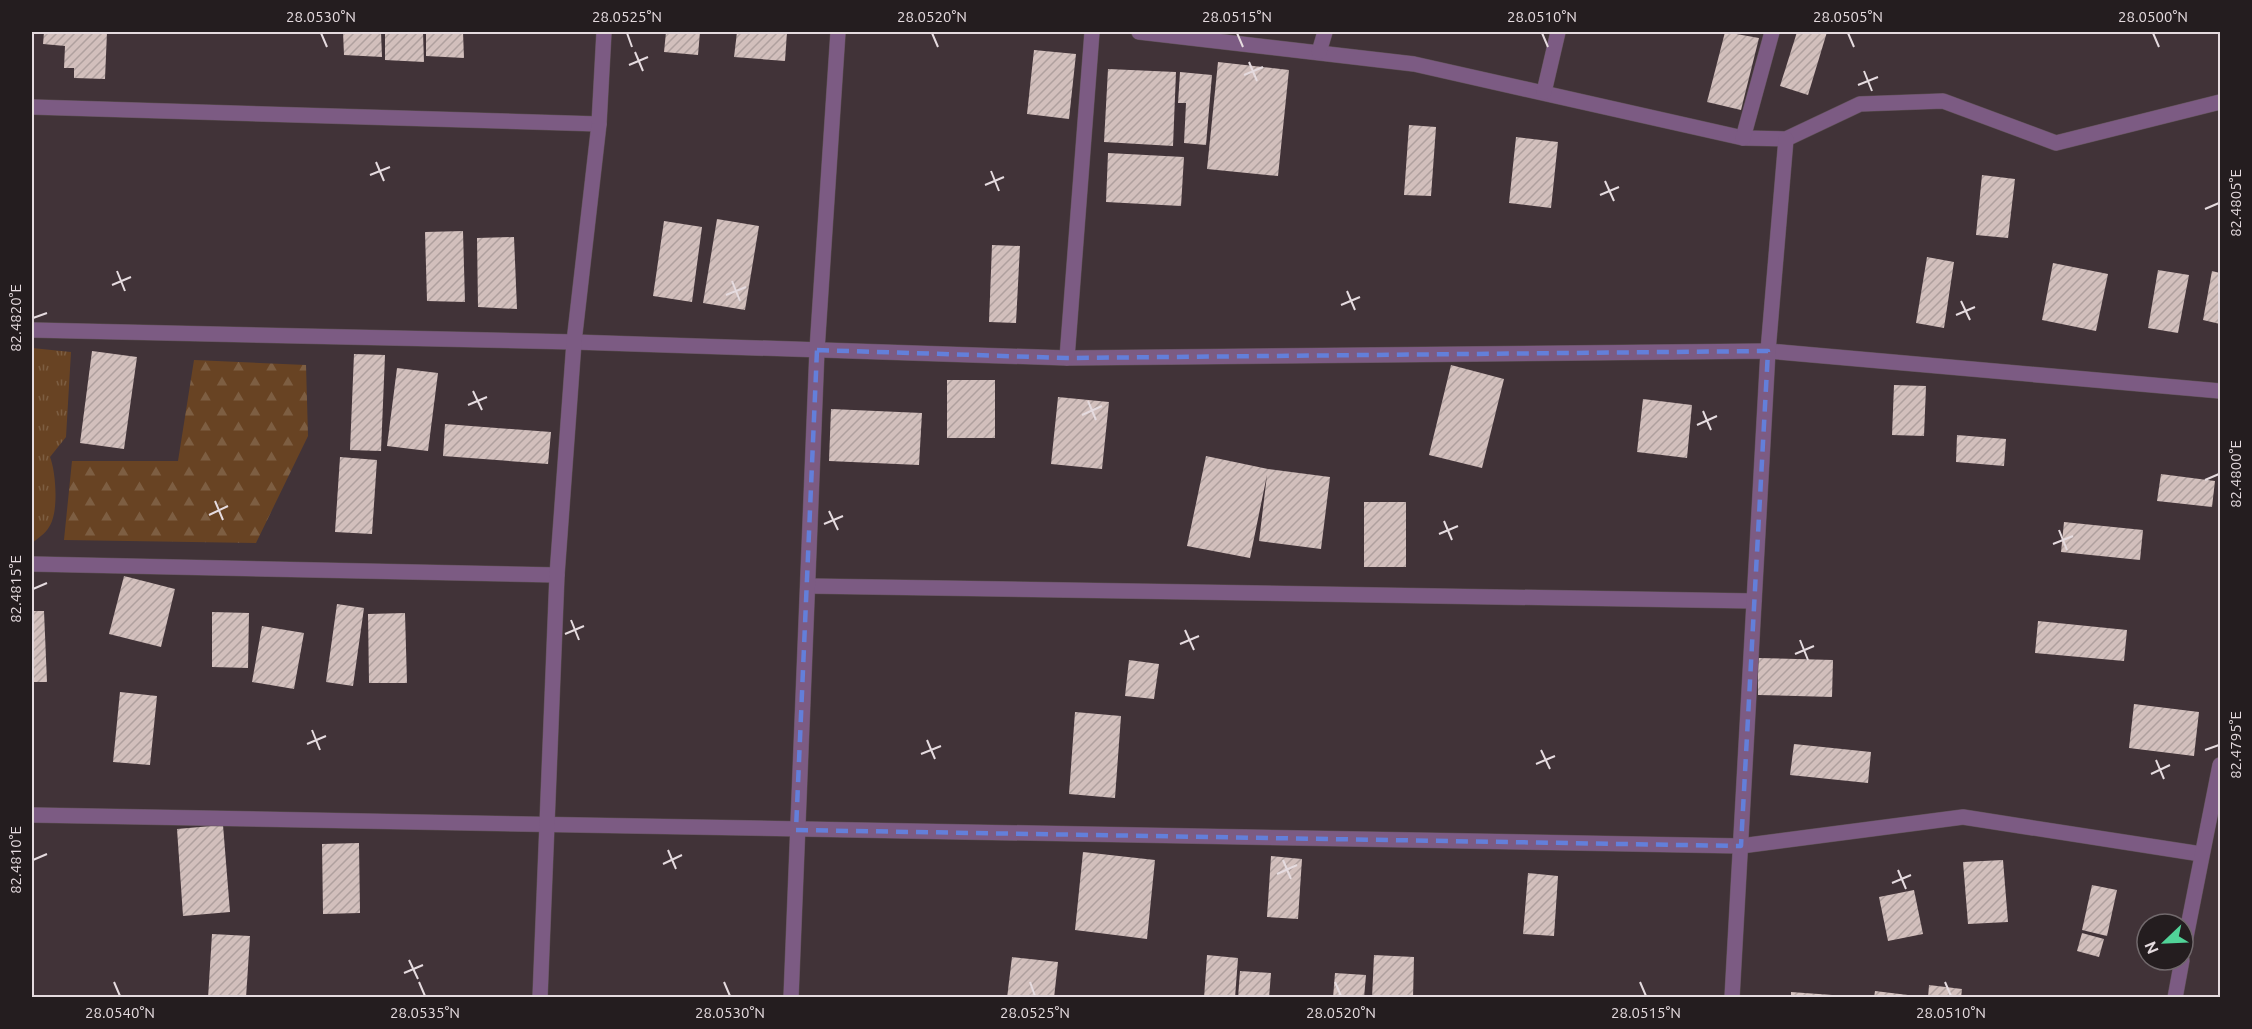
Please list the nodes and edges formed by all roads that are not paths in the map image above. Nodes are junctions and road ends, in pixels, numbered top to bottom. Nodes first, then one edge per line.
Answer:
1 (604, 32) edge
2 (838, 32) edge
3 (1092, 32) edge
4 (1138, 32) edge
5 (1325, 32) edge
6 (1558, 32) edge
7 (1772, 32) edge
8 (1319, 52) junction
9 (1544, 92) junction
10 (2220, 102) edge
11 (32, 107) edge
12 (599, 124) junction
13 (1743, 138) junction
14 (1786, 139) junction
15 (32, 330) edge
16 (574, 342) junction
17 (817, 350) junction
18 (1768, 351) junction
19 (1067, 358) junction
20 (2220, 391) edge
21 (32, 564) edge
22 (557, 575) junction
23 (808, 586) junction
24 (1754, 601) junction
25 (2220, 765) edge
26 (32, 815) edge
27 (547, 826) junction
28 (796, 830) junction
29 (1741, 846) junction
30 (2200, 854) junction
31 (2190, 912) edge
32 (2180, 972) edge
33 (540, 998) edge
34 (791, 998) edge
35 (1732, 998) edge
36 (2175, 998) edge

1 - 12 street
2 - 17 street
3 - 19 street
4 - 8 street
5 - 8 street
6 - 9 street
7 - 13 street
8 - 9 street
9 - 13 street
10 - 14 street
11 - 12 street
12 - 16 street
13 - 14 street
14 - 18 street
15 - 16 street
16 - 17 street
16 - 22 street
17 - 19 street
17 - 23 street
18 - 19 street
18 - 20 street
18 - 24 street
21 - 22 street
22 - 27 street
23 - 24 street
23 - 28 street
24 - 29 street
25 - 30 street
26 - 27 street
27 - 28 street
27 - 33 street
28 - 29 street
28 - 34 street
29 - 30 street
29 - 35 street
30 - 31 street
32 - 36 street

